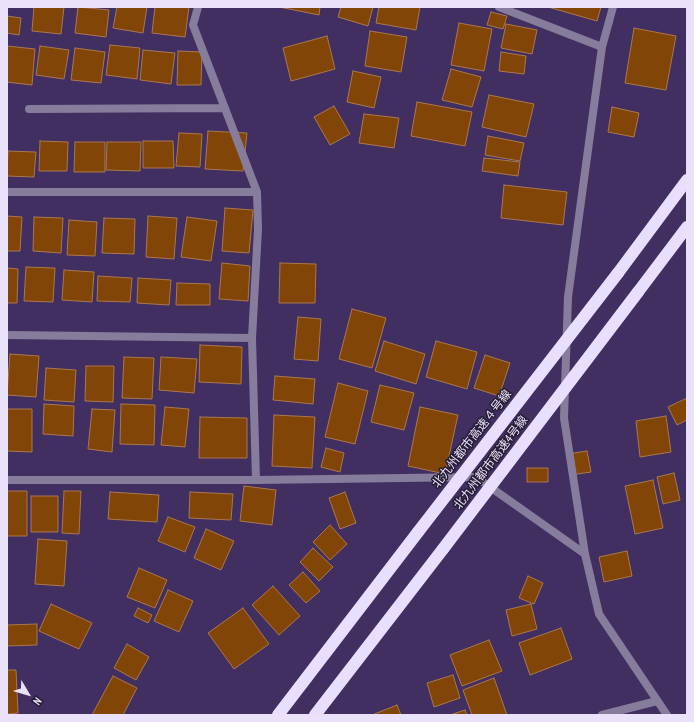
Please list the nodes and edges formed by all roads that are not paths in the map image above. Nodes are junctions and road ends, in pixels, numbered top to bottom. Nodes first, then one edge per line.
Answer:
1 (198, 7) edge
2 (499, 7) edge
3 (613, 7) edge
4 (602, 47) junction
5 (225, 108) junction
6 (29, 109) dead end
7 (687, 180) edge
8 (7, 192) edge
9 (257, 192) junction
10 (687, 227) edge
11 (7, 335) edge
12 (252, 338) junction
13 (7, 480) edge
14 (256, 480) junction
15 (585, 554) junction
16 (657, 701) junction
17 (278, 715) edge
18 (315, 715) edge
19 (602, 715) edge
20 (667, 715) edge

1 - 5 street
2 - 4 street
3 - 4 street
4 - 15 street
5 - 6 street
5 - 9 street
7 - 17 highway, 北九州都市高速４号線, bridge
8 - 9 street
9 - 12 street
10 - 18 highway, 北九州都市高速4号線, bridge
11 - 12 street
12 - 14 street
13 - 14 street
14 - 15 street
15 - 16 street
16 - 19 street
16 - 20 street

